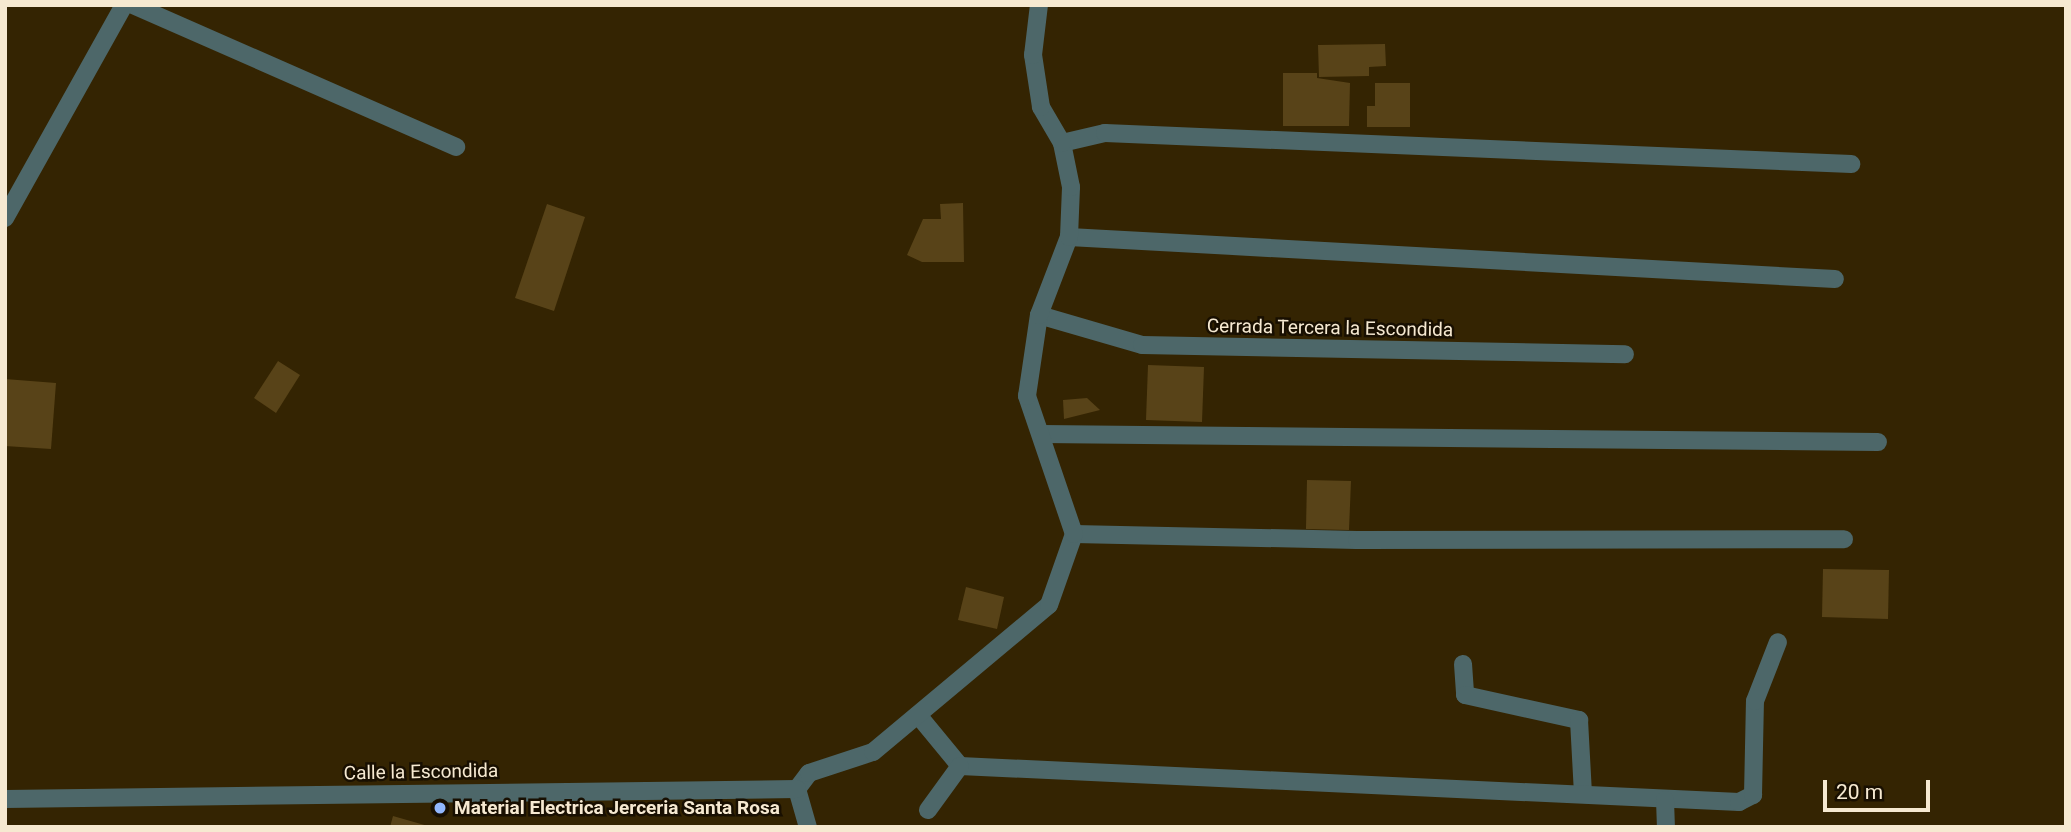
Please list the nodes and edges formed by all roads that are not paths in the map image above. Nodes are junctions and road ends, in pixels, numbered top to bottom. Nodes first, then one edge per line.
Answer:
1 (124, 5) edge
2 (133, 5) edge
3 (1039, 5) edge
4 (1062, 143) junction
5 (456, 147) dead end
6 (1851, 164) dead end
7 (5, 218) edge
8 (1069, 237) junction
9 (1835, 279) dead end
10 (1039, 315) junction
11 (1625, 354) dead end
12 (1041, 434) junction
13 (1878, 442) dead end
14 (1074, 534) junction
15 (1844, 539) dead end
16 (1778, 642) dead end
17 (1463, 664) dead end
18 (918, 715) junction
19 (960, 765) junction
20 (797, 789) junction
21 (1583, 794) junction
22 (5, 799) edge
23 (1665, 800) junction
24 (928, 810) dead end
25 (808, 827) edge
26 (1666, 827) edge

1 - 7 street
2 - 5 street
3 - 4 street
4 - 6 street
4 - 8 street
8 - 9 street
8 - 10 street
10 - 11 street, Cerrada Tercera la Escondida
10 - 12 street
12 - 13 street
12 - 14 street
14 - 15 street
14 - 18 street
16 - 23 street
17 - 21 street
18 - 19 street
18 - 20 street
19 - 21 street
19 - 24 street
20 - 22 street, Calle la Escondida
20 - 25 street
21 - 23 street
23 - 26 street

